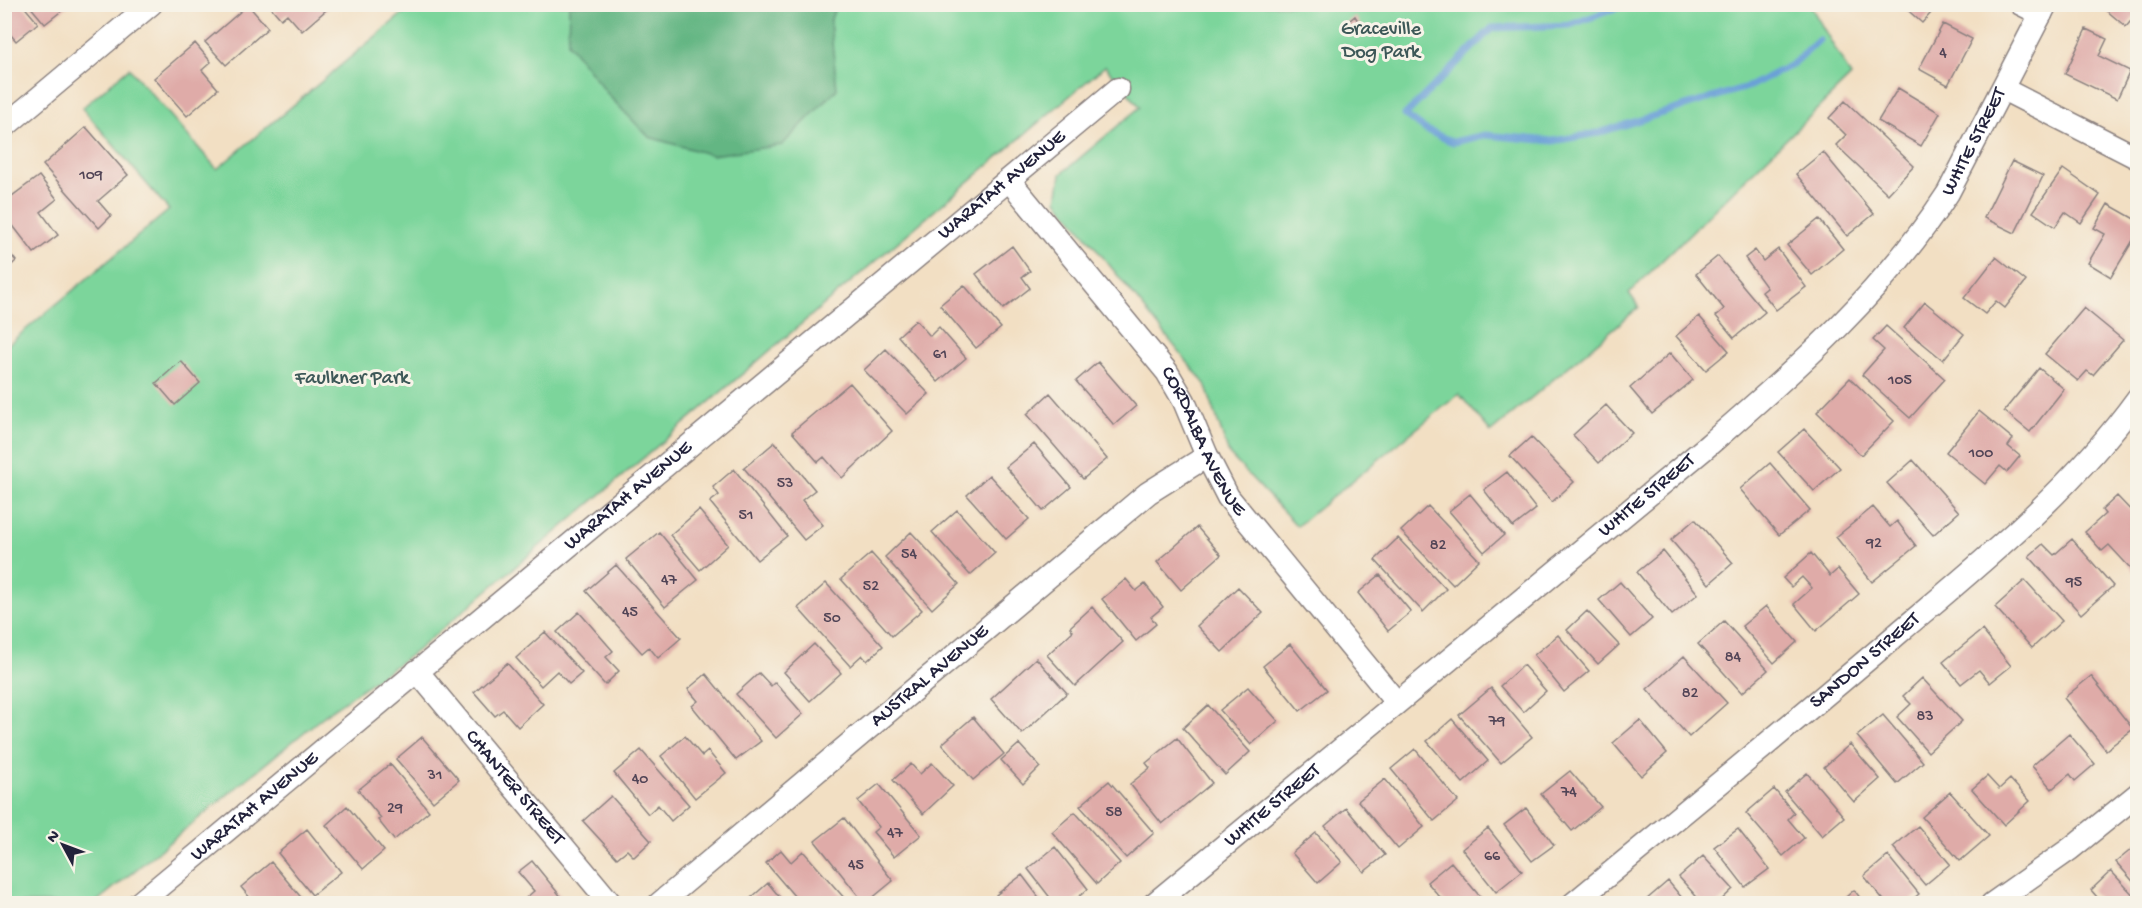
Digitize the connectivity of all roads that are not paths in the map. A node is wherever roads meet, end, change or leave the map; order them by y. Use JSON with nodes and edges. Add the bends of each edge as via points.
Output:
{"nodes":[{"id":1,"x":150,"y":4,"type":"edge"},
{"id":2,"x":2021,"y":4,"type":"edge"},
{"id":3,"x":2044,"y":9,"type":"edge"},
{"id":4,"x":1118,"y":89,"type":"dead end"},
{"id":5,"x":2003,"y":89,"type":"junction"},
{"id":6,"x":4,"y":127,"type":"edge"},
{"id":7,"x":2138,"y":158,"type":"edge"},
{"id":8,"x":1009,"y":180,"type":"junction"},
{"id":9,"x":2138,"y":398,"type":"edge"},
{"id":10,"x":1207,"y":456,"type":"junction"},
{"id":11,"x":417,"y":671,"type":"junction"},
{"id":12,"x":1396,"y":702,"type":"junction"},
{"id":13,"x":2138,"y":794,"type":"edge"},
{"id":14,"x":138,"y":903,"type":"edge"},
{"id":15,"x":611,"y":903,"type":"edge"},
{"id":16,"x":659,"y":903,"type":"edge"},
{"id":17,"x":1154,"y":903,"type":"edge"},
{"id":18,"x":1573,"y":903,"type":"edge"},
{"id":19,"x":1992,"y":903,"type":"edge"}],
"edges":[{"from":1,"to":6,"type":"street"},
{"from":2,"to":3,"type":"street"},
{"from":3,"to":5,"type":"street","name":"WHITE STREET"},
{"from":4,"to":8,"type":"street","name":"WARATAH AVENUE"},
{"from":5,"to":7,"type":"street"},
{"from":5,"to":12,"type":"street","name":"WHITE STREET","via":[[1948,193],[1860,307],[1704,449]]},
{"from":8,"to":10,"type":"street","name":"CORDALBA AVENUE","via":[[1167,372]]},
{"from":8,"to":11,"type":"street","name":"WARATAH AVENUE"},
{"from":9,"to":18,"type":"street","name":"SANDON STREET","via":[[2057,490],[1982,562]]},
{"from":10,"to":12,"type":"street","name":"CORDALBA AVENUE","via":[[1228,497]]},
{"from":10,"to":16,"type":"street","name":"AUSTRAL AVENUE","via":[[1148,493]]},
{"from":11,"to":14,"type":"street","name":"WARATAH AVENUE"},
{"from":11,"to":15,"type":"street","name":"CHANTER STREET"},
{"from":12,"to":17,"type":"street","name":"WHITE STREET"},
{"from":13,"to":19,"type":"street","via":[[2070,849]]}]}
